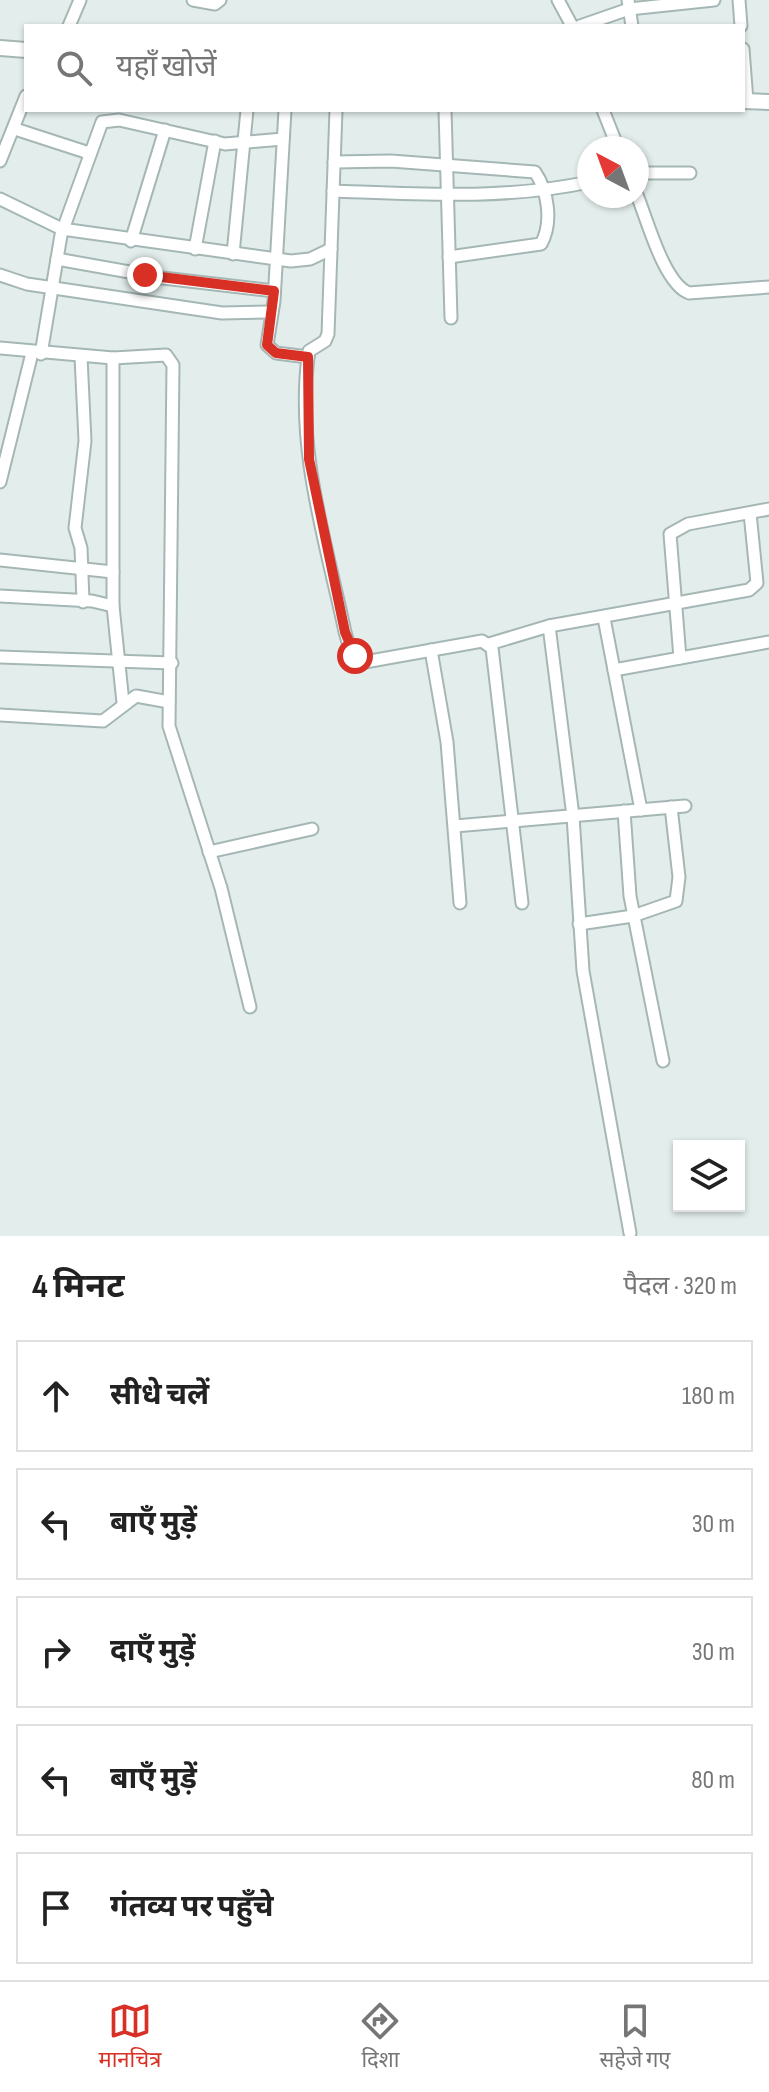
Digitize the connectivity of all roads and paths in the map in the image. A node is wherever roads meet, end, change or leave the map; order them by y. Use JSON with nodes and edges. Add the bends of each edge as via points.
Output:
{"nodes":[{"id":1,"x":80,"y":0,"type":"edge"},
{"id":2,"x":193,"y":0,"type":"edge"},
{"id":3,"x":220,"y":0,"type":"edge"},
{"id":4,"x":558,"y":0,"type":"edge"},
{"id":5,"x":714,"y":0,"type":"edge"},
{"id":6,"x":739,"y":0,"type":"edge"},
{"id":7,"x":629,"y":5,"type":"edge"},
{"id":8,"x":70,"y":24,"type":"edge"},
{"id":9,"x":571,"y":24,"type":"edge"},
{"id":10,"x":585,"y":24,"type":"edge"},
{"id":11,"x":741,"y":24,"type":"edge"},
{"id":12,"x":0,"y":48,"type":"edge"},
{"id":13,"x":24,"y":50,"type":"edge"},
{"id":14,"x":745,"y":101,"type":"edge"},
{"id":15,"x":24,"y":102,"type":"edge"},
{"id":16,"x":769,"y":102,"type":"edge"},
{"id":17,"x":247,"y":112,"type":"edge"},
{"id":18,"x":285,"y":112,"type":"edge"},
{"id":19,"x":336,"y":112,"type":"edge"},
{"id":20,"x":445,"y":112,"type":"edge"},
{"id":21,"x":604,"y":112,"type":"edge"},
{"id":22,"x":15,"y":129,"type":"junction"},
{"id":23,"x":165,"y":130,"type":"junction"},
{"id":24,"x":613,"y":136,"type":"edge"},
{"id":25,"x":283,"y":139,"type":"junction"},
{"id":26,"x":215,"y":141,"type":"junction"},
{"id":27,"x":244,"y":144,"type":"junction"},
{"id":28,"x":89,"y":153,"type":"junction"},
{"id":29,"x":0,"y":161,"type":"edge"},
{"id":30,"x":334,"y":162,"type":"junction"},
{"id":31,"x":446,"y":165,"type":"junction"},
{"id":32,"x":649,"y":173,"type":"edge"},
{"id":33,"x":690,"y":173,"type":"dead end"},
{"id":34,"x":577,"y":184,"type":"edge"},
{"id":35,"x":544,"y":190,"type":"junction"},
{"id":36,"x":333,"y":191,"type":"junction"},
{"id":37,"x":448,"y":195,"type":"junction"},
{"id":38,"x":0,"y":199,"type":"edge"},
{"id":39,"x":642,"y":208,"type":"edge"},
{"id":40,"x":62,"y":229,"type":"junction"},
{"id":41,"x":131,"y":241,"type":"junction"},
{"id":42,"x":195,"y":249,"type":"junction"},
{"id":43,"x":331,"y":249,"type":"junction"},
{"id":44,"x":233,"y":254,"type":"junction"},
{"id":45,"x":449,"y":257,"type":"junction"},
{"id":46,"x":57,"y":259,"type":"junction"},
{"id":47,"x":275,"y":259,"type":"junction"},
{"id":48,"x":0,"y":275,"type":"edge"},
{"id":49,"x":769,"y":287,"type":"edge"},
{"id":50,"x":52,"y":288,"type":"junction"},
{"id":51,"x":274,"y":291,"type":"junction"},
{"id":52,"x":272,"y":312,"type":"junction"},
{"id":53,"x":451,"y":318,"type":"dead end"},
{"id":54,"x":0,"y":348,"type":"edge"},
{"id":55,"x":37,"y":354,"type":"junction"},
{"id":56,"x":81,"y":357,"type":"junction"},
{"id":57,"x":308,"y":357,"type":"junction"},
{"id":58,"x":113,"y":358,"type":"junction"},
{"id":59,"x":0,"y":482,"type":"edge"},
{"id":60,"x":769,"y":509,"type":"edge"},
{"id":61,"x":750,"y":513,"type":"junction"},
{"id":62,"x":0,"y":560,"type":"edge"},
{"id":63,"x":83,"y":570,"type":"junction"},
{"id":64,"x":113,"y":572,"type":"junction"},
{"id":65,"x":0,"y":596,"type":"edge"},
{"id":66,"x":83,"y":602,"type":"junction"},
{"id":67,"x":675,"y":605,"type":"junction"},
{"id":68,"x":113,"y":606,"type":"junction"},
{"id":69,"x":604,"y":618,"type":"junction"},
{"id":70,"x":549,"y":626,"type":"junction"},
{"id":71,"x":769,"y":642,"type":"edge"},
{"id":72,"x":489,"y":644,"type":"junction"},
{"id":73,"x":431,"y":650,"type":"junction"},
{"id":74,"x":0,"y":657,"type":"edge"},
{"id":75,"x":680,"y":658,"type":"junction"},
{"id":76,"x":120,"y":661,"type":"junction"},
{"id":77,"x":172,"y":663,"type":"junction"},
{"id":78,"x":614,"y":670,"type":"junction"},
{"id":79,"x":169,"y":702,"type":"junction"},
{"id":80,"x":123,"y":703,"type":"junction"},
{"id":81,"x":0,"y":715,"type":"edge"},
{"id":82,"x":685,"y":806,"type":"dead end"},
{"id":83,"x":671,"y":807,"type":"junction"},
{"id":84,"x":641,"y":810,"type":"junction"},
{"id":85,"x":624,"y":811,"type":"junction"},
{"id":86,"x":573,"y":816,"type":"junction"},
{"id":87,"x":514,"y":821,"type":"junction"},
{"id":88,"x":455,"y":826,"type":"junction"},
{"id":89,"x":312,"y":829,"type":"dead end"},
{"id":90,"x":209,"y":852,"type":"junction"},
{"id":91,"x":460,"y":903,"type":"dead end"},
{"id":92,"x":522,"y":903,"type":"dead end"},
{"id":93,"x":633,"y":916,"type":"junction"},
{"id":94,"x":579,"y":924,"type":"junction"},
{"id":95,"x":250,"y":1007,"type":"dead end"},
{"id":96,"x":663,"y":1061,"type":"dead end"},
{"id":97,"x":630,"y":1233,"type":"dead end"}],
"edges":[{"from":1,"to":8,"type":"street"},
{"from":2,"to":3,"type":"street"},
{"from":4,"to":9,"type":"street"},
{"from":5,"to":7,"type":"street"},
{"from":6,"to":11,"type":"street"},
{"from":7,"to":10,"type":"street"},
{"from":12,"to":13,"type":"street"},
{"from":14,"to":16,"type":"street"},
{"from":15,"to":22,"type":"street"},
{"from":17,"to":27,"type":"street"},
{"from":18,"to":25,"type":"street"},
{"from":19,"to":30,"type":"street"},
{"from":20,"to":31,"type":"street"},
{"from":21,"to":24,"type":"street"},
{"from":22,"to":28,"type":"street"},
{"from":22,"to":29,"type":"street"},
{"from":23,"to":26,"type":"street"},
{"from":23,"to":28,"type":"street","via":[[105,119]]},
{"from":23,"to":41,"type":"street"},
{"from":25,"to":27,"type":"street"},
{"from":25,"to":47,"type":"street"},
{"from":26,"to":27,"type":"street"},
{"from":26,"to":42,"type":"street"},
{"from":27,"to":44,"type":"street"},
{"from":28,"to":40,"type":"street"},
{"from":30,"to":31,"type":"street"},
{"from":30,"to":36,"type":"street"},
{"from":31,"to":35,"type":"street","via":[[530,169]]},
{"from":31,"to":37,"type":"street"},
{"from":32,"to":33,"type":"street"},
{"from":34,"to":35,"type":"street"},
{"from":35,"to":37,"type":"street"},
{"from":35,"to":45,"type":"street","via":[[547,228],[541,244]]},
{"from":36,"to":37,"type":"street"},
{"from":36,"to":43,"type":"street"},
{"from":37,"to":45,"type":"street"},
{"from":38,"to":40,"type":"street"},
{"from":39,"to":49,"type":"street","via":[[681,290]]},
{"from":40,"to":41,"type":"street"},
{"from":40,"to":46,"type":"street"},
{"from":41,"to":42,"type":"street"},
{"from":42,"to":44,"type":"street"},
{"from":43,"to":47,"type":"street","via":[[301,261]]},
{"from":43,"to":57,"type":"street","via":[[328,334]]},
{"from":44,"to":47,"type":"street"},
{"from":45,"to":53,"type":"street"},
{"from":46,"to":50,"type":"street"},
{"from":46,"to":51,"type":"street"},
{"from":47,"to":51,"type":"street"},
{"from":48,"to":50,"type":"street"},
{"from":50,"to":52,"type":"street","via":[[222,313]]},
{"from":50,"to":55,"type":"street"},
{"from":51,"to":52,"type":"street"},
{"from":52,"to":57,"type":"street","via":[[268,348]]},
{"from":54,"to":55,"type":"street"},
{"from":55,"to":56,"type":"street"},
{"from":55,"to":59,"type":"street"},
{"from":56,"to":58,"type":"street"},
{"from":56,"to":63,"type":"street","via":[[85,441],[75,528]]},
{"from":57,"to":73,"type":"street","via":[[309,459],[350,649],[365,662]]},
{"from":58,"to":64,"type":"street"},
{"from":58,"to":77,"type":"street","via":[[158,354],[173,365]]},
{"from":60,"to":61,"type":"street"},
{"from":61,"to":67,"type":"street","via":[[688,524],[670,534]]},
{"from":61,"to":67,"type":"street","via":[[754,587]]},
{"from":62,"to":63,"type":"street"},
{"from":63,"to":64,"type":"street"},
{"from":63,"to":66,"type":"street"},
{"from":64,"to":68,"type":"street"},
{"from":65,"to":66,"type":"street"},
{"from":66,"to":68,"type":"street"},
{"from":67,"to":69,"type":"street"},
{"from":67,"to":75,"type":"street"},
{"from":68,"to":76,"type":"street"},
{"from":69,"to":70,"type":"street"},
{"from":69,"to":78,"type":"street"},
{"from":70,"to":72,"type":"street"},
{"from":70,"to":86,"type":"street"},
{"from":71,"to":75,"type":"street"},
{"from":72,"to":73,"type":"street"},
{"from":72,"to":87,"type":"street"},
{"from":73,"to":88,"type":"street"},
{"from":74,"to":76,"type":"street"},
{"from":75,"to":78,"type":"street"},
{"from":76,"to":77,"type":"street"},
{"from":76,"to":80,"type":"street"},
{"from":77,"to":79,"type":"street"},
{"from":78,"to":84,"type":"street"},
{"from":79,"to":80,"type":"street","via":[[146,695]]},
{"from":79,"to":90,"type":"street","via":[[172,736]]},
{"from":80,"to":81,"type":"street","via":[[103,721]]},
{"from":82,"to":83,"type":"street"},
{"from":83,"to":84,"type":"street"},
{"from":83,"to":93,"type":"street","via":[[679,897],[672,905]]},
{"from":84,"to":85,"type":"street"},
{"from":85,"to":86,"type":"street"},
{"from":85,"to":93,"type":"street"},
{"from":86,"to":87,"type":"street"},
{"from":86,"to":94,"type":"street"},
{"from":87,"to":88,"type":"street"},
{"from":87,"to":92,"type":"street"},
{"from":88,"to":91,"type":"street"},
{"from":89,"to":90,"type":"street"},
{"from":90,"to":95,"type":"street"},
{"from":93,"to":94,"type":"street"},
{"from":93,"to":96,"type":"street"},
{"from":94,"to":97,"type":"street"}]}
